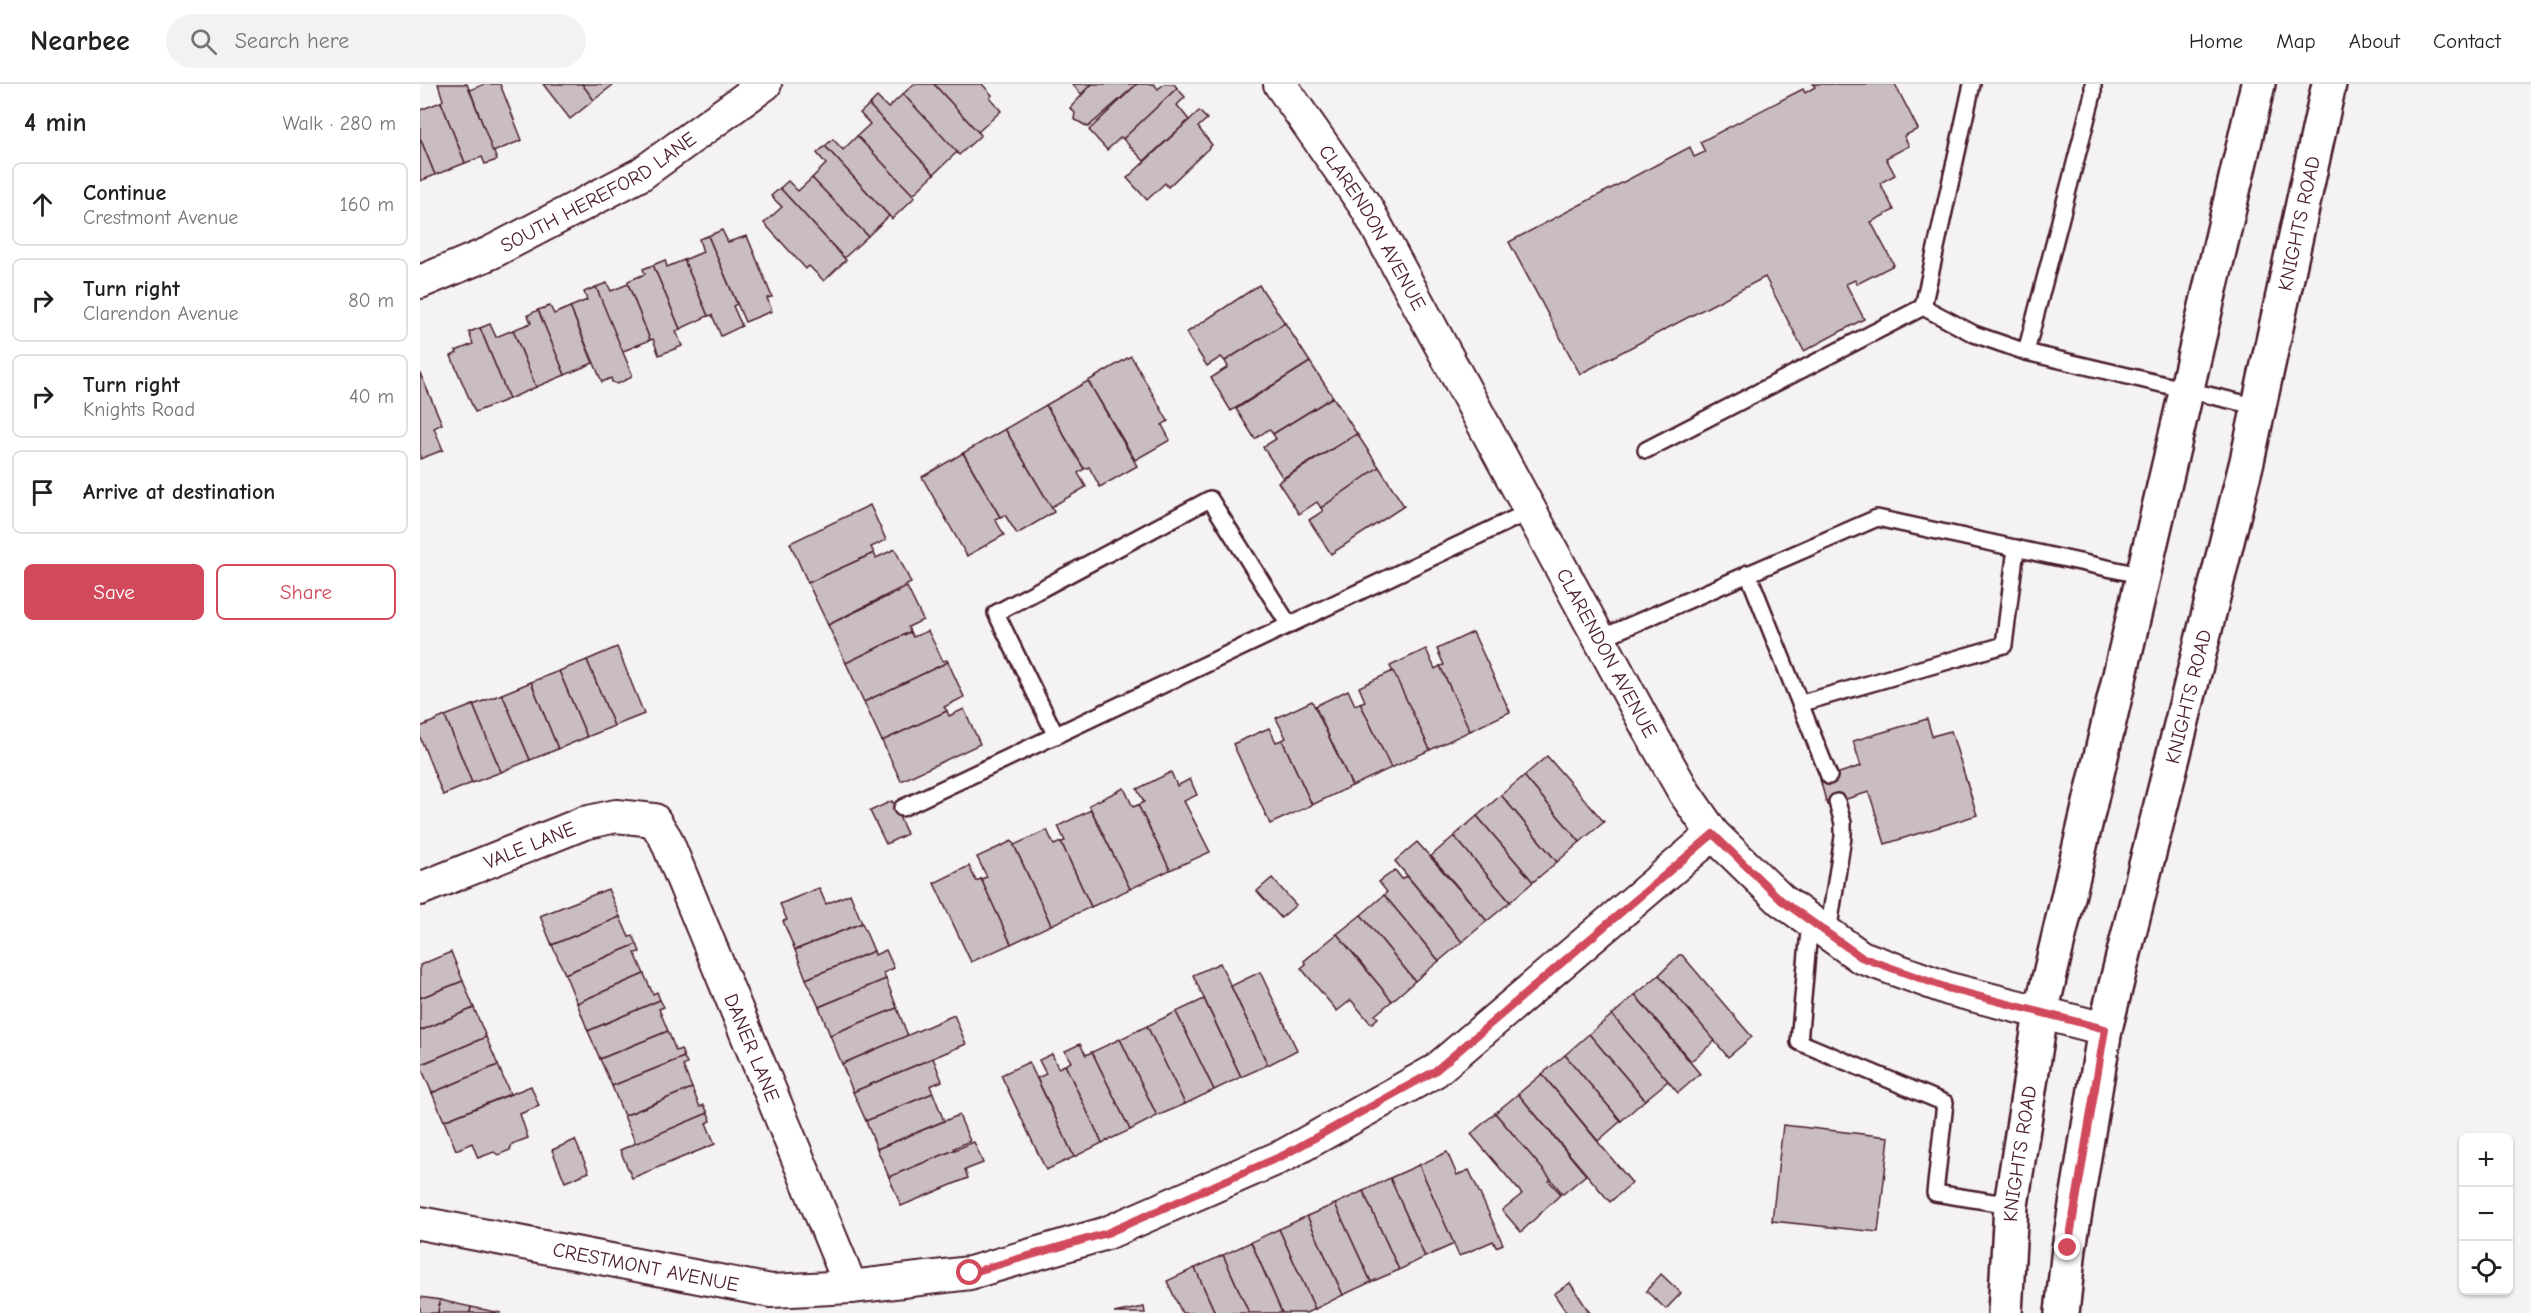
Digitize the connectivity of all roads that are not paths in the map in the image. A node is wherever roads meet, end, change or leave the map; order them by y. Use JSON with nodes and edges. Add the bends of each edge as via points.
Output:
{"nodes":[{"id":1,"x":765,"y":84,"type":"edge"},
{"id":2,"x":1280,"y":84,"type":"edge"},
{"id":3,"x":1972,"y":84,"type":"edge"},
{"id":4,"x":2093,"y":84,"type":"edge"},
{"id":5,"x":2258,"y":84,"type":"edge"},
{"id":6,"x":2329,"y":84,"type":"edge"},
{"id":7,"x":420,"y":282,"type":"edge"},
{"id":8,"x":1923,"y":306,"type":"junction"},
{"id":9,"x":2026,"y":352,"type":"junction"},
{"id":10,"x":2187,"y":392,"type":"junction"},
{"id":11,"x":2259,"y":407,"type":"junction"},
{"id":12,"x":1646,"y":450,"type":"dead end"},
{"id":13,"x":1530,"y":511,"type":"junction"},
{"id":14,"x":2016,"y":548,"type":"junction"},
{"id":15,"x":1748,"y":573,"type":"junction"},
{"id":16,"x":2144,"y":576,"type":"junction"},
{"id":17,"x":1289,"y":625,"type":"junction"},
{"id":18,"x":1599,"y":639,"type":"junction"},
{"id":19,"x":1802,"y":704,"type":"junction"},
{"id":20,"x":1056,"y":736,"type":"junction"},
{"id":21,"x":1830,"y":776,"type":"dead end"},
{"id":22,"x":1837,"y":802,"type":"dead end"},
{"id":23,"x":902,"y":808,"type":"dead end"},
{"id":24,"x":643,"y":819,"type":"joint"},
{"id":25,"x":1713,"y":834,"type":"junction"},
{"id":26,"x":420,"y":889,"type":"edge"},
{"id":27,"x":1819,"y":927,"type":"junction"},
{"id":28,"x":2041,"y":1013,"type":"junction"},
{"id":29,"x":2105,"y":1029,"type":"junction"},
{"id":30,"x":2011,"y":1205,"type":"junction"},
{"id":31,"x":420,"y":1223,"type":"edge"},
{"id":32,"x":852,"y":1287,"type":"junction"},
{"id":33,"x":2004,"y":1313,"type":"edge"},
{"id":34,"x":2062,"y":1313,"type":"edge"}],
"edges":[{"from":1,"to":7,"type":"street","name":"SOUTH HEREFORD LANE","via":[[641,174],[490,254]]},
{"from":2,"to":13,"type":"street","name":"CLARENDON AVENUE","via":[[1366,207]]},
{"from":3,"to":8,"type":"lane"},
{"from":4,"to":9,"type":"lane"},
{"from":5,"to":10,"type":"main road","name":"KNIGHTS ROAD"},
{"from":6,"to":11,"type":"main road","name":"KNIGHTS ROAD"},
{"from":8,"to":9,"type":"lane","via":[[1974,334]]},
{"from":8,"to":12,"type":"lane"},
{"from":9,"to":10,"type":"lane"},
{"from":10,"to":11,"type":"lane"},
{"from":10,"to":16,"type":"main road","name":"KNIGHTS ROAD"},
{"from":11,"to":29,"type":"main road","name":"KNIGHTS ROAD"},
{"from":13,"to":17,"type":"lane"},
{"from":13,"to":18,"type":"street","name":"CLARENDON AVENUE"},
{"from":14,"to":15,"type":"lane","via":[[1877,518]]},
{"from":14,"to":16,"type":"lane"},
{"from":14,"to":19,"type":"lane","via":[[2004,645]]},
{"from":15,"to":18,"type":"lane"},
{"from":15,"to":19,"type":"lane"},
{"from":16,"to":28,"type":"main road","name":"KNIGHTS ROAD"},
{"from":17,"to":20,"type":"lane"},
{"from":17,"to":20,"type":"lane","via":[[1210,499],[996,613]]},
{"from":18,"to":25,"type":"street","name":"CLARENDON AVENUE","via":[[1684,792]]},
{"from":19,"to":21,"type":"lane"},
{"from":20,"to":23,"type":"lane"},
{"from":22,"to":27,"type":"lane","via":[[1843,837]]},
{"from":24,"to":26,"type":"street","name":"VALE LANE","via":[[616,816],[584,823]]},
{"from":24,"to":32,"type":"street","name":"DANER LANE","via":[[654,820],[666,839]]},
{"from":25,"to":27,"type":"street","name":"CLARENDON AVENUE","via":[[1781,900]]},
{"from":25,"to":32,"type":"street","name":"CRESTMONT AVENUE","via":[[1435,1071],[1284,1155],[1107,1233],[970,1273]]},
{"from":27,"to":28,"type":"street","name":"CLARENDON AVENUE","via":[[1861,957],[1950,989]]},
{"from":27,"to":30,"type":"lane","via":[[1799,1042],[1945,1103],[1935,1193]]},
{"from":28,"to":29,"type":"street","name":"CLARENDON AVENUE"},
{"from":28,"to":30,"type":"main road","name":"KNIGHTS ROAD"},
{"from":29,"to":34,"type":"main road","name":"KNIGHTS ROAD","via":[[2068,1248]]},
{"from":30,"to":33,"type":"main road","name":"KNIGHTS ROAD"},
{"from":31,"to":32,"type":"street","name":"CRESTMONT AVENUE","via":[[771,1290]]}]}
